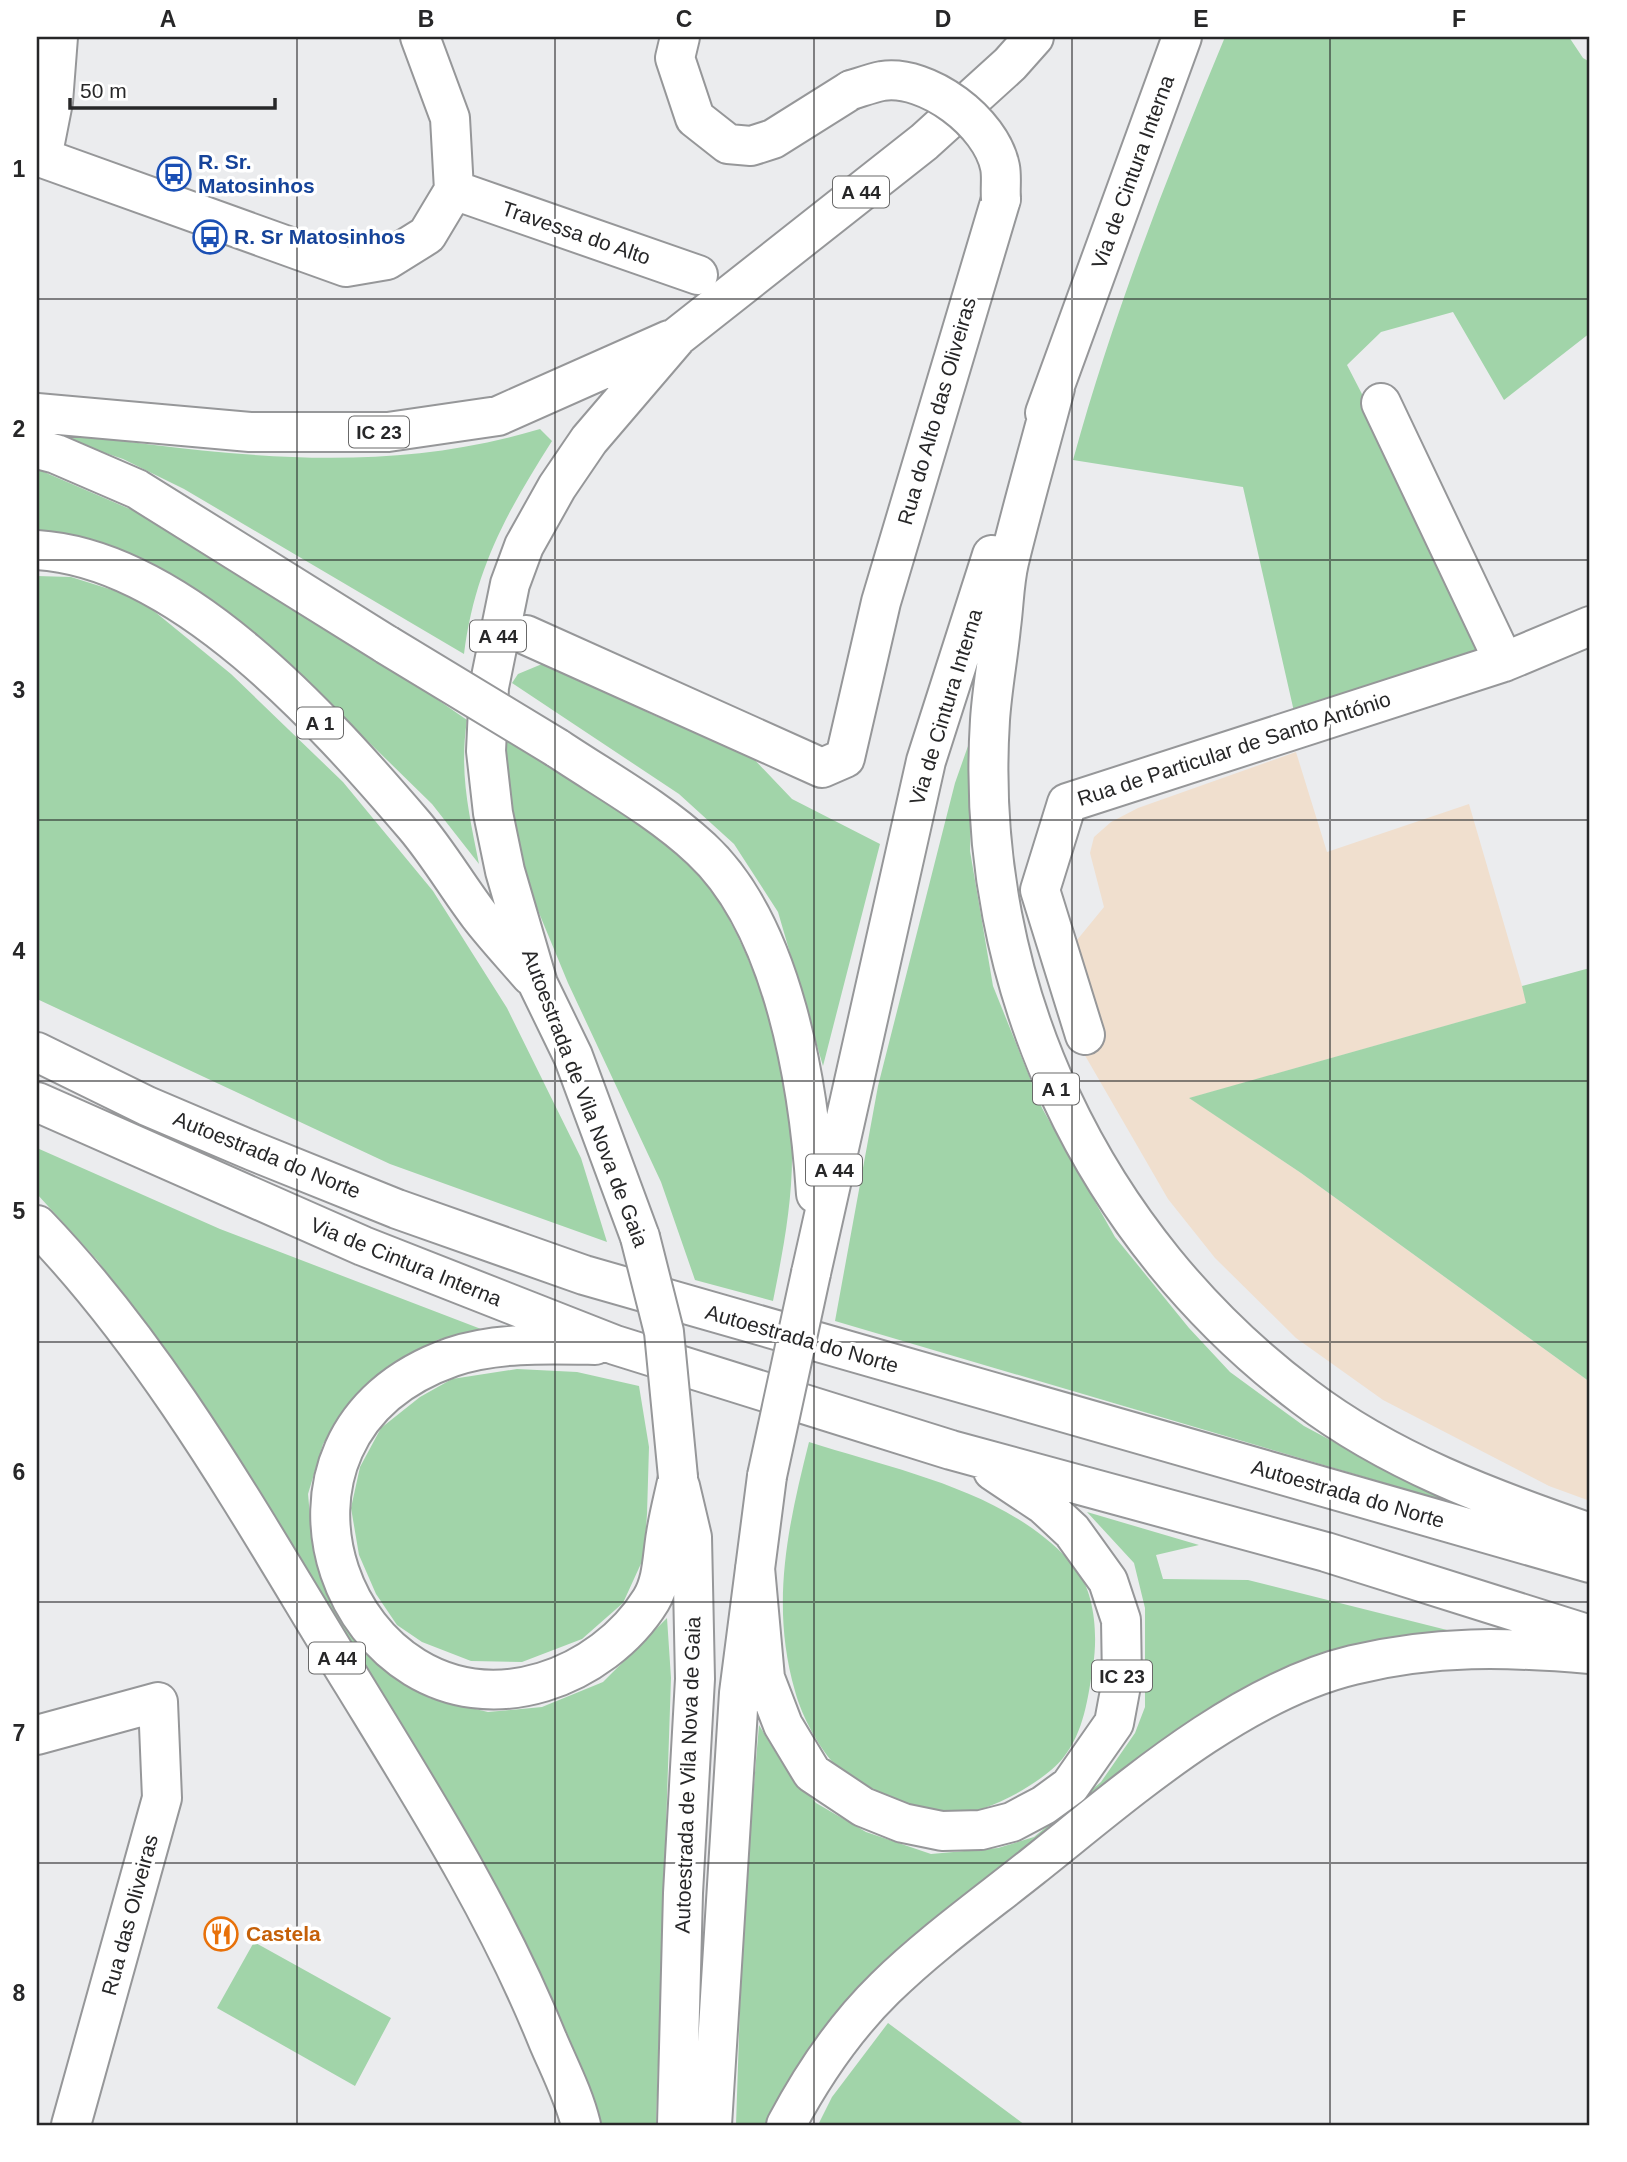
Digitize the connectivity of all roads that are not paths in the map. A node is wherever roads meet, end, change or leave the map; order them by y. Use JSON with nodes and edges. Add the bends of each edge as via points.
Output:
{"nodes":[{"id":1,"x":58,"y":37,"type":"edge"},
{"id":2,"x":420,"y":37,"type":"edge"},
{"id":3,"x":680,"y":37,"type":"edge"},
{"id":4,"x":1034,"y":37,"type":"edge"},
{"id":5,"x":1182,"y":37,"type":"edge"},
{"id":6,"x":39,"y":157,"type":"edge"},
{"id":7,"x":454,"y":190,"type":"junction"},
{"id":8,"x":698,"y":275,"type":"dead end"},
{"id":9,"x":678,"y":336,"type":"junction"},
{"id":10,"x":1055,"y":388,"type":"junction"},
{"id":11,"x":1381,"y":404,"type":"dead end"},
{"id":12,"x":37,"y":413,"type":"edge"},
{"id":13,"x":37,"y":449,"type":"edge"},
{"id":14,"x":37,"y":550,"type":"edge"},
{"id":15,"x":1590,"y":626,"type":"edge"},
{"id":16,"x":526,"y":635,"type":"dead end"},
{"id":17,"x":1504,"y":662,"type":"junction"},
{"id":18,"x":538,"y":984,"type":"junction"},
{"id":19,"x":1085,"y":1035,"type":"dead end"},
{"id":20,"x":37,"y":1041,"type":"edge"},
{"id":21,"x":37,"y":1052,"type":"edge"},
{"id":22,"x":37,"y":1102,"type":"edge"},
{"id":23,"x":147,"y":1106,"type":"junction"},
{"id":24,"x":37,"y":1224,"type":"edge"},
{"id":25,"x":815,"y":1257,"type":"junction"},
{"id":26,"x":615,"y":1345,"type":"junction"},
{"id":27,"x":951,"y":1450,"type":"junction"},
{"id":28,"x":678,"y":1477,"type":"junction"},
{"id":29,"x":1590,"y":1533,"type":"edge"},
{"id":30,"x":1590,"y":1563,"type":"edge"},
{"id":31,"x":755,"y":1568,"type":"junction"},
{"id":32,"x":1590,"y":1635,"type":"edge"},
{"id":33,"x":1590,"y":1654,"type":"edge"},
{"id":34,"x":37,"y":1735,"type":"edge"},
{"id":35,"x":71,"y":2125,"type":"edge"},
{"id":36,"x":581,"y":2125,"type":"edge"},
{"id":37,"x":677,"y":2125,"type":"edge"},
{"id":38,"x":712,"y":2125,"type":"edge"},
{"id":39,"x":786,"y":2125,"type":"edge"}],
"edges":[{"from":1,"to":6,"type":"main road","via":[[53,102]]},
{"from":2,"to":7,"type":"main road","via":[[450,118]]},
{"from":3,"to":16,"type":"main road","name":"Rua do Alto das Oliveiras","bridge":true,"via":[[675,58],[695,118],[729,144],[751,146],[773,139],[851,90],[884,80],[915,86],[950,98],[984,132],[1000,166],[1000,199],[881,602],[845,758],[822,768]]},
{"from":4,"to":9,"type":"main road","number":"A 44","via":[[924,142]]},
{"from":5,"to":10,"type":"main road","name":"Via de Cintura Interna","number":"A 44"},
{"from":6,"to":7,"type":"main road","via":[[346,267],[387,260],[427,235]]},
{"from":7,"to":8,"type":"main road","name":"Travessa do Alto"},
{"from":9,"to":12,"type":"main road","number":"IC 23","via":[[498,416],[388,432],[250,432]]},
{"from":9,"to":18,"type":"main road","name":"Autoestrada de Vila Nova de Gaia","number":"A 44","via":[[589,440],[557,487],[524,546],[499,634],[489,687],[486,751],[505,871]]},
{"from":10,"to":25,"type":"main road","name":"Via de Cintura Interna","number":"A 44","via":[[1014,488],[926,761]]},
{"from":10,"to":29,"type":"main road","number":"A 1","via":[[1008,566],[990,747],[994,870],[1004,927],[1035,1037],[1057,1090],[1111,1192],[1145,1240],[1219,1321],[1306,1398],[1363,1436],[1432,1471]]},
{"from":11,"to":17,"type":"main road"},
{"from":13,"to":25,"type":"main road","bridge":true,"via":[[137,489],[557,748],[702,850],[742,901],[774,971],[799,1048],[812,1141]]},
{"from":14,"to":18,"type":"main road","number":"A 1","via":[[67,552],[128,572],[192,611],[274,674],[415,826],[481,918]]},
{"from":15,"to":17,"type":"main road","name":"Rua de Particular de Santo António"},
{"from":17,"to":19,"type":"main road","name":"Rua de Particular de Santo António","via":[[1067,803],[1040,890]]},
{"from":18,"to":28,"type":"main road","name":"Autoestrada de Vila Nova de Gaia","number":"A 44","bridge":true,"via":[[573,1056],[640,1237],[664,1332]]},
{"from":20,"to":23,"type":"main road"},
{"from":21,"to":23,"type":"main road","name":"Autoestrada do Norte"},
{"from":22,"to":26,"type":"main road","name":"Via de Cintura Interna","via":[[363,1246]]},
{"from":23,"to":30,"type":"main road","name":"Autoestrada do Norte","via":[[397,1209],[584,1275]]},
{"from":24,"to":36,"type":"main road","number":"A 44","via":[[130,1335],[185,1414],[429,1807],[484,1902],[530,1997]]},
{"from":25,"to":31,"type":"main road","name":"Via de Cintura Interna","number":"A 44","bridge":true,"via":[[766,1476]]},
{"from":26,"to":27,"type":"main road","name":"Via de Cintura Interna"},
{"from":26,"to":28,"type":"main road","via":[[492,1349],[454,1356],[396,1384],[352,1432],[331,1485],[333,1554],[347,1590],[391,1652],[426,1674],[465,1686],[520,1689],[566,1675],[618,1639],[652,1599],[663,1566]]},
{"from":27,"to":31,"type":"main road","number":"IC 23","via":[[986,1466],[1044,1505],[1072,1531],[1108,1581],[1121,1620],[1122,1680],[1114,1723],[1070,1786],[1044,1805],[1012,1822],[981,1830],[942,1831],[902,1823],[863,1807],[812,1773],[783,1725],[765,1678]]},
{"from":27,"to":32,"type":"main road","via":[[1326,1552]]},
{"from":28,"to":37,"type":"main road","name":"Autoestrada de Vila Nova de Gaia","number":"A 44","via":[[692,1537],[695,1679]]},
{"from":31,"to":38,"type":"main road","name":"Autoestrada de Vila Nova de Gaia","number":"A 44","via":[[739,1693]]},
{"from":33,"to":39,"type":"main road","via":[[1506,1647],[1438,1650],[1351,1665],[1275,1695],[1214,1728],[1137,1783],[884,1989],[809,2081]]},
{"from":34,"to":35,"type":"main road","name":"Rua das Oliveiras","via":[[158,1702],[162,1798]]}]}
